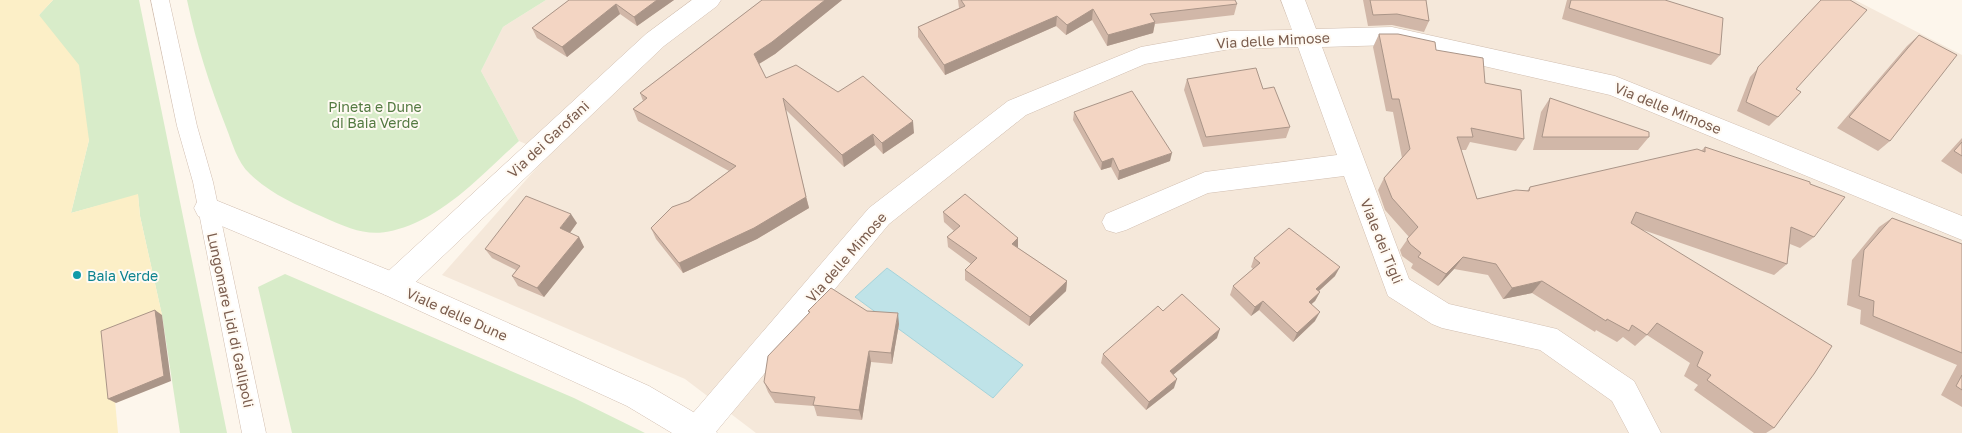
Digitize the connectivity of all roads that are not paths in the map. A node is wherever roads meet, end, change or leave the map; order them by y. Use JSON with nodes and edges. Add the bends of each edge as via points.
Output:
{"nodes":[{"id":1,"x":160,"y":0,"type":"edge"},
{"id":2,"x":709,"y":0,"type":"edge"},
{"id":3,"x":1293,"y":0,"type":"edge"},
{"id":4,"x":1306,"y":38,"type":"junction"},
{"id":5,"x":1352,"y":164,"type":"junction"},
{"id":6,"x":208,"y":208,"type":"junction"},
{"id":7,"x":1116,"y":222,"type":"dead end"},
{"id":8,"x":1962,"y":228,"type":"edge"},
{"id":9,"x":393,"y":285,"type":"junction"},
{"id":10,"x":700,"y":432,"type":"edge"},
{"id":11,"x":254,"y":433,"type":"edge"},
{"id":12,"x":1644,"y":433,"type":"edge"}],
"edges":[{"from":1,"to":6,"type":"street","name":"Lungomare Lidi di Gallipoli"},
{"from":2,"to":9,"type":"street","name":"Via dei Garofani","via":[[655,40]]},
{"from":3,"to":4,"type":"street","name":"Viale dei Tigli"},
{"from":4,"to":5,"type":"street","name":"Viale dei Tigli"},
{"from":4,"to":8,"type":"street","name":"Via delle Mimose","via":[[1392,36],[1615,86]]},
{"from":4,"to":10,"type":"street","name":"Via delle Mimose","via":[[1230,40],[1141,56],[1017,108],[879,216]]},
{"from":5,"to":7,"type":"street","via":[[1205,183]]},
{"from":5,"to":12,"type":"street","name":"Viale dei Tigli","via":[[1398,287],[1442,315],[1547,338],[1623,391]]},
{"from":6,"to":9,"type":"street","name":"Viale delle Dune"},
{"from":6,"to":11,"type":"street","name":"Lungomare Lidi di Gallipoli"},
{"from":9,"to":10,"type":"street","name":"Viale delle Dune","via":[[638,396]]}]}
